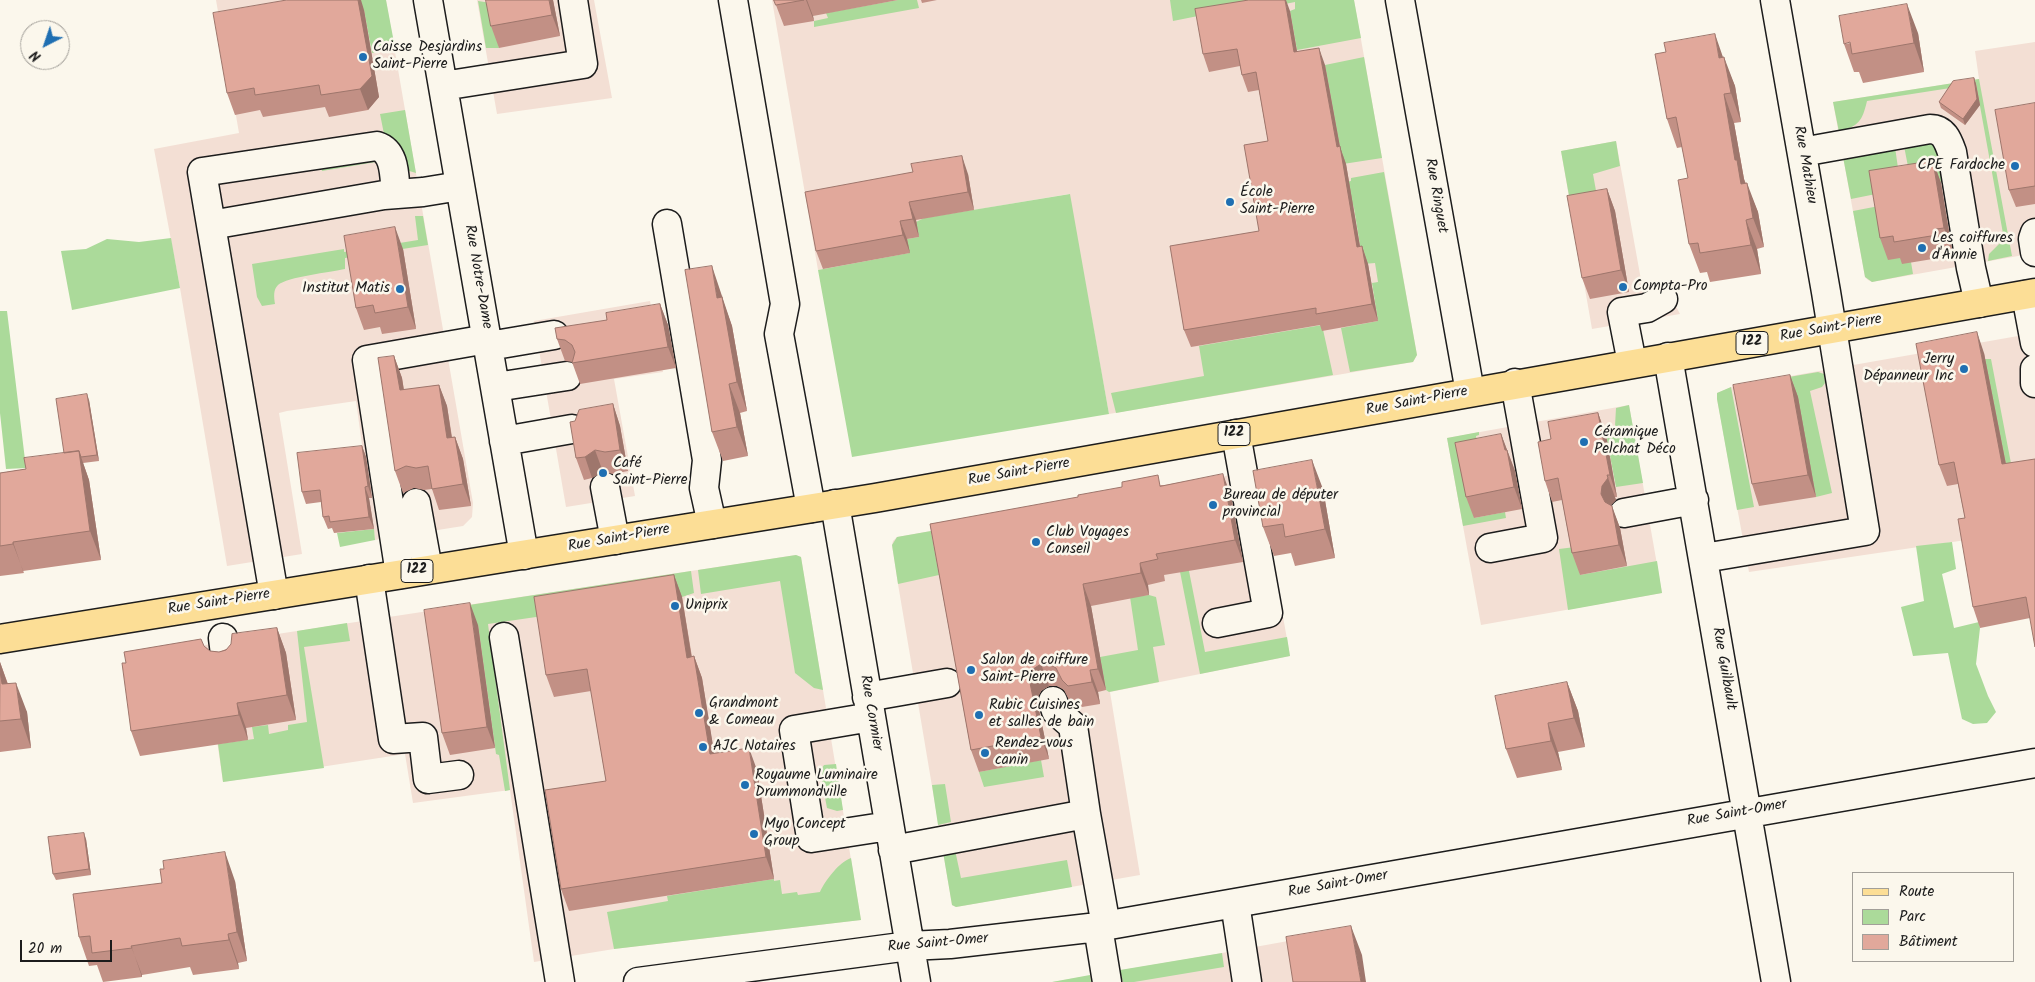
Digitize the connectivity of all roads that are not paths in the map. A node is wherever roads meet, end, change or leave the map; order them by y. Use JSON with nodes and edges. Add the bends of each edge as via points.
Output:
{"nodes":[{"id":1,"x":428,"y":0,"type":"edge"},
{"id":2,"x":573,"y":0,"type":"edge"},
{"id":3,"x":733,"y":0,"type":"edge"},
{"id":4,"x":1400,"y":0,"type":"edge"},
{"id":5,"x":1775,"y":0,"type":"edge"},
{"id":6,"x":443,"y":86,"type":"junction"},
{"id":7,"x":1802,"y":152,"type":"junction"},
{"id":8,"x":460,"y":186,"type":"junction"},
{"id":9,"x":396,"y":194,"type":"junction"},
{"id":10,"x":667,"y":224,"type":"dead end"},
{"id":11,"x":210,"y":225,"type":"junction"},
{"id":12,"x":2035,"y":233,"type":"edge"},
{"id":13,"x":2035,"y":252,"type":"edge"},
{"id":14,"x":2031,"y":294,"type":"edge"},
{"id":15,"x":1663,"y":300,"type":"dead end"},
{"id":16,"x":1979,"y":303,"type":"junction"},
{"id":17,"x":1832,"y":330,"type":"junction"},
{"id":18,"x":554,"y":335,"type":"edge"},
{"id":19,"x":488,"y":342,"type":"junction"},
{"id":20,"x":2035,"y":343,"type":"edge"},
{"id":21,"x":1668,"y":357,"type":"junction"},
{"id":22,"x":1632,"y":363,"type":"junction"},
{"id":23,"x":2035,"y":371,"type":"edge"},
{"id":24,"x":567,"y":376,"type":"dead end"},
{"id":25,"x":1515,"y":383,"type":"junction"},
{"id":26,"x":2035,"y":383,"type":"edge"},
{"id":27,"x":496,"y":387,"type":"junction"},
{"id":28,"x":1470,"y":392,"type":"junction"},
{"id":29,"x":572,"y":430,"type":"edge"},
{"id":30,"x":1236,"y":434,"type":"junction"},
{"id":31,"x":504,"y":441,"type":"junction"},
{"id":32,"x":605,"y":487,"type":"dead end"},
{"id":33,"x":1694,"y":500,"type":"junction"},
{"id":34,"x":416,"y":503,"type":"dead end"},
{"id":35,"x":823,"y":506,"type":"junction"},
{"id":36,"x":1624,"y":513,"type":"dead end"},
{"id":37,"x":712,"y":524,"type":"junction"},
{"id":38,"x":615,"y":540,"type":"junction"},
{"id":39,"x":1490,"y":548,"type":"dead end"},
{"id":40,"x":524,"y":555,"type":"junction"},
{"id":41,"x":1704,"y":558,"type":"junction"},
{"id":42,"x":428,"y":570,"type":"junction"},
{"id":43,"x":400,"y":574,"type":"junction"},
{"id":44,"x":369,"y":579,"type":"junction"},
{"id":45,"x":274,"y":595,"type":"junction"},
{"id":46,"x":1217,"y":623,"type":"dead end"},
{"id":47,"x":504,"y":637,"type":"dead end"},
{"id":48,"x":0,"y":639,"type":"edge"},
{"id":49,"x":947,"y":683,"type":"dead end"},
{"id":50,"x":1053,"y":701,"type":"dead end"},
{"id":51,"x":869,"y":707,"type":"junction"},
{"id":52,"x":2035,"y":763,"type":"edge"},
{"id":53,"x":459,"y":775,"type":"dead end"},
{"id":54,"x":1748,"y":812,"type":"junction"},
{"id":55,"x":1086,"y":814,"type":"junction"},
{"id":56,"x":891,"y":838,"type":"junction"},
{"id":57,"x":1235,"y":903,"type":"junction"},
{"id":58,"x":1102,"y":926,"type":"junction"},
{"id":59,"x":910,"y":946,"type":"junction"},
{"id":60,"x":560,"y":982,"type":"edge"},
{"id":61,"x":638,"y":982,"type":"edge"},
{"id":62,"x":916,"y":982,"type":"edge"},
{"id":63,"x":1107,"y":982,"type":"edge"},
{"id":64,"x":1247,"y":982,"type":"edge"},
{"id":65,"x":1776,"y":982,"type":"edge"}],
"edges":[{"from":1,"to":6,"type":"street","name":"Rue Notre-Dame"},
{"from":2,"to":6,"type":"street","via":[[584,64]]},
{"from":3,"to":35,"type":"street","name":"Rue Cormier","via":[[785,304],[779,334]]},
{"from":4,"to":28,"type":"street","name":"Rue Ringuet"},
{"from":5,"to":7,"type":"street","name":"Rue Mathieu"},
{"from":6,"to":8,"type":"street","name":"Rue Notre-Dame"},
{"from":7,"to":16,"type":"street","via":[[1936,129],[1947,124]]},
{"from":7,"to":17,"type":"street","name":"Rue Mathieu"},
{"from":8,"to":9,"type":"street"},
{"from":8,"to":19,"type":"street","name":"Rue Notre-Dame"},
{"from":9,"to":11,"type":"street"},
{"from":9,"to":11,"type":"street","via":[[391,157],[377,146],[202,172]]},
{"from":10,"to":37,"type":"street","via":[[707,460],[704,488]]},
{"from":11,"to":45,"type":"street"},
{"from":12,"to":13,"type":"street"},
{"from":14,"to":16,"type":"main road","name":"Rue Saint-Pierre","number":"122"},
{"from":14,"to":20,"type":"street"},
{"from":15,"to":22,"type":"street","via":[[1647,308],[1622,312]]},
{"from":16,"to":17,"type":"main road","name":"Rue Saint-Pierre","number":"122"},
{"from":17,"to":21,"type":"main road","name":"Rue Saint-Pierre","number":"122"},
{"from":17,"to":41,"type":"street","name":"Rue Mathieu","via":[[1865,531]]},
{"from":18,"to":19,"type":"street"},
{"from":19,"to":27,"type":"street","name":"Rue Notre-Dame"},
{"from":19,"to":43,"type":"street","via":[[367,360]]},
{"from":21,"to":22,"type":"main road","name":"Rue Saint-Pierre","number":"122"},
{"from":21,"to":33,"type":"street","name":"Rue Guilbault"},
{"from":22,"to":25,"type":"main road","name":"Rue Saint-Pierre","number":"122"},
{"from":23,"to":26,"type":"street"},
{"from":24,"to":27,"type":"street"},
{"from":25,"to":28,"type":"main road","name":"Rue Saint-Pierre","number":"122"},
{"from":25,"to":39,"type":"street","via":[[1543,538]]},
{"from":27,"to":31,"type":"street","name":"Rue Notre-Dame"},
{"from":28,"to":30,"type":"main road","name":"Rue Saint-Pierre","number":"122"},
{"from":29,"to":31,"type":"street"},
{"from":30,"to":35,"type":"main road","name":"Rue Saint-Pierre","number":"122"},
{"from":30,"to":46,"type":"street","via":[[1268,613]]},
{"from":31,"to":40,"type":"street","name":"Rue Notre-Dame"},
{"from":32,"to":38,"type":"street"},
{"from":33,"to":36,"type":"street"},
{"from":33,"to":41,"type":"street","name":"Rue Guilbault"},
{"from":34,"to":42,"type":"street"},
{"from":35,"to":37,"type":"main road","name":"Rue Saint-Pierre","number":"122"},
{"from":35,"to":51,"type":"street","name":"Rue Cormier"},
{"from":37,"to":38,"type":"main road","name":"Rue Saint-Pierre","number":"122"},
{"from":38,"to":40,"type":"main road","name":"Rue Saint-Pierre","number":"122"},
{"from":40,"to":42,"type":"main road","name":"Rue Saint-Pierre","number":"122"},
{"from":41,"to":54,"type":"street","name":"Rue Guilbault"},
{"from":42,"to":43,"type":"main road","name":"Rue Saint-Pierre","number":"122"},
{"from":43,"to":44,"type":"main road","name":"Rue Saint-Pierre","number":"122"},
{"from":44,"to":45,"type":"main road","name":"Rue Saint-Pierre","number":"122"},
{"from":44,"to":53,"type":"street","via":[[393,739],[422,737],[428,779]]},
{"from":45,"to":48,"type":"main road","name":"Rue Saint-Pierre","number":"122"},
{"from":47,"to":60,"type":"street"},
{"from":49,"to":51,"type":"street"},
{"from":50,"to":55,"type":"street","via":[[1056,711],[1073,726]]},
{"from":51,"to":56,"type":"street","name":"Rue Cormier"},
{"from":51,"to":56,"type":"street","via":[[794,730],[811,838]]},
{"from":52,"to":54,"type":"street","name":"Rue Saint-Omer"},
{"from":54,"to":57,"type":"street","name":"Rue Saint-Omer"},
{"from":54,"to":65,"type":"street","name":"Rue Guilbault"},
{"from":55,"to":56,"type":"street"},
{"from":55,"to":58,"type":"street"},
{"from":56,"to":59,"type":"street","name":"Rue Cormier"},
{"from":57,"to":58,"type":"street","name":"Rue Saint-Omer"},
{"from":57,"to":64,"type":"street"},
{"from":58,"to":59,"type":"street","name":"Rue Saint-Omer"},
{"from":58,"to":63,"type":"street"},
{"from":59,"to":61,"type":"street","name":"Rue Saint-Omer"},
{"from":59,"to":62,"type":"street","name":"Rue Cormier"}]}
